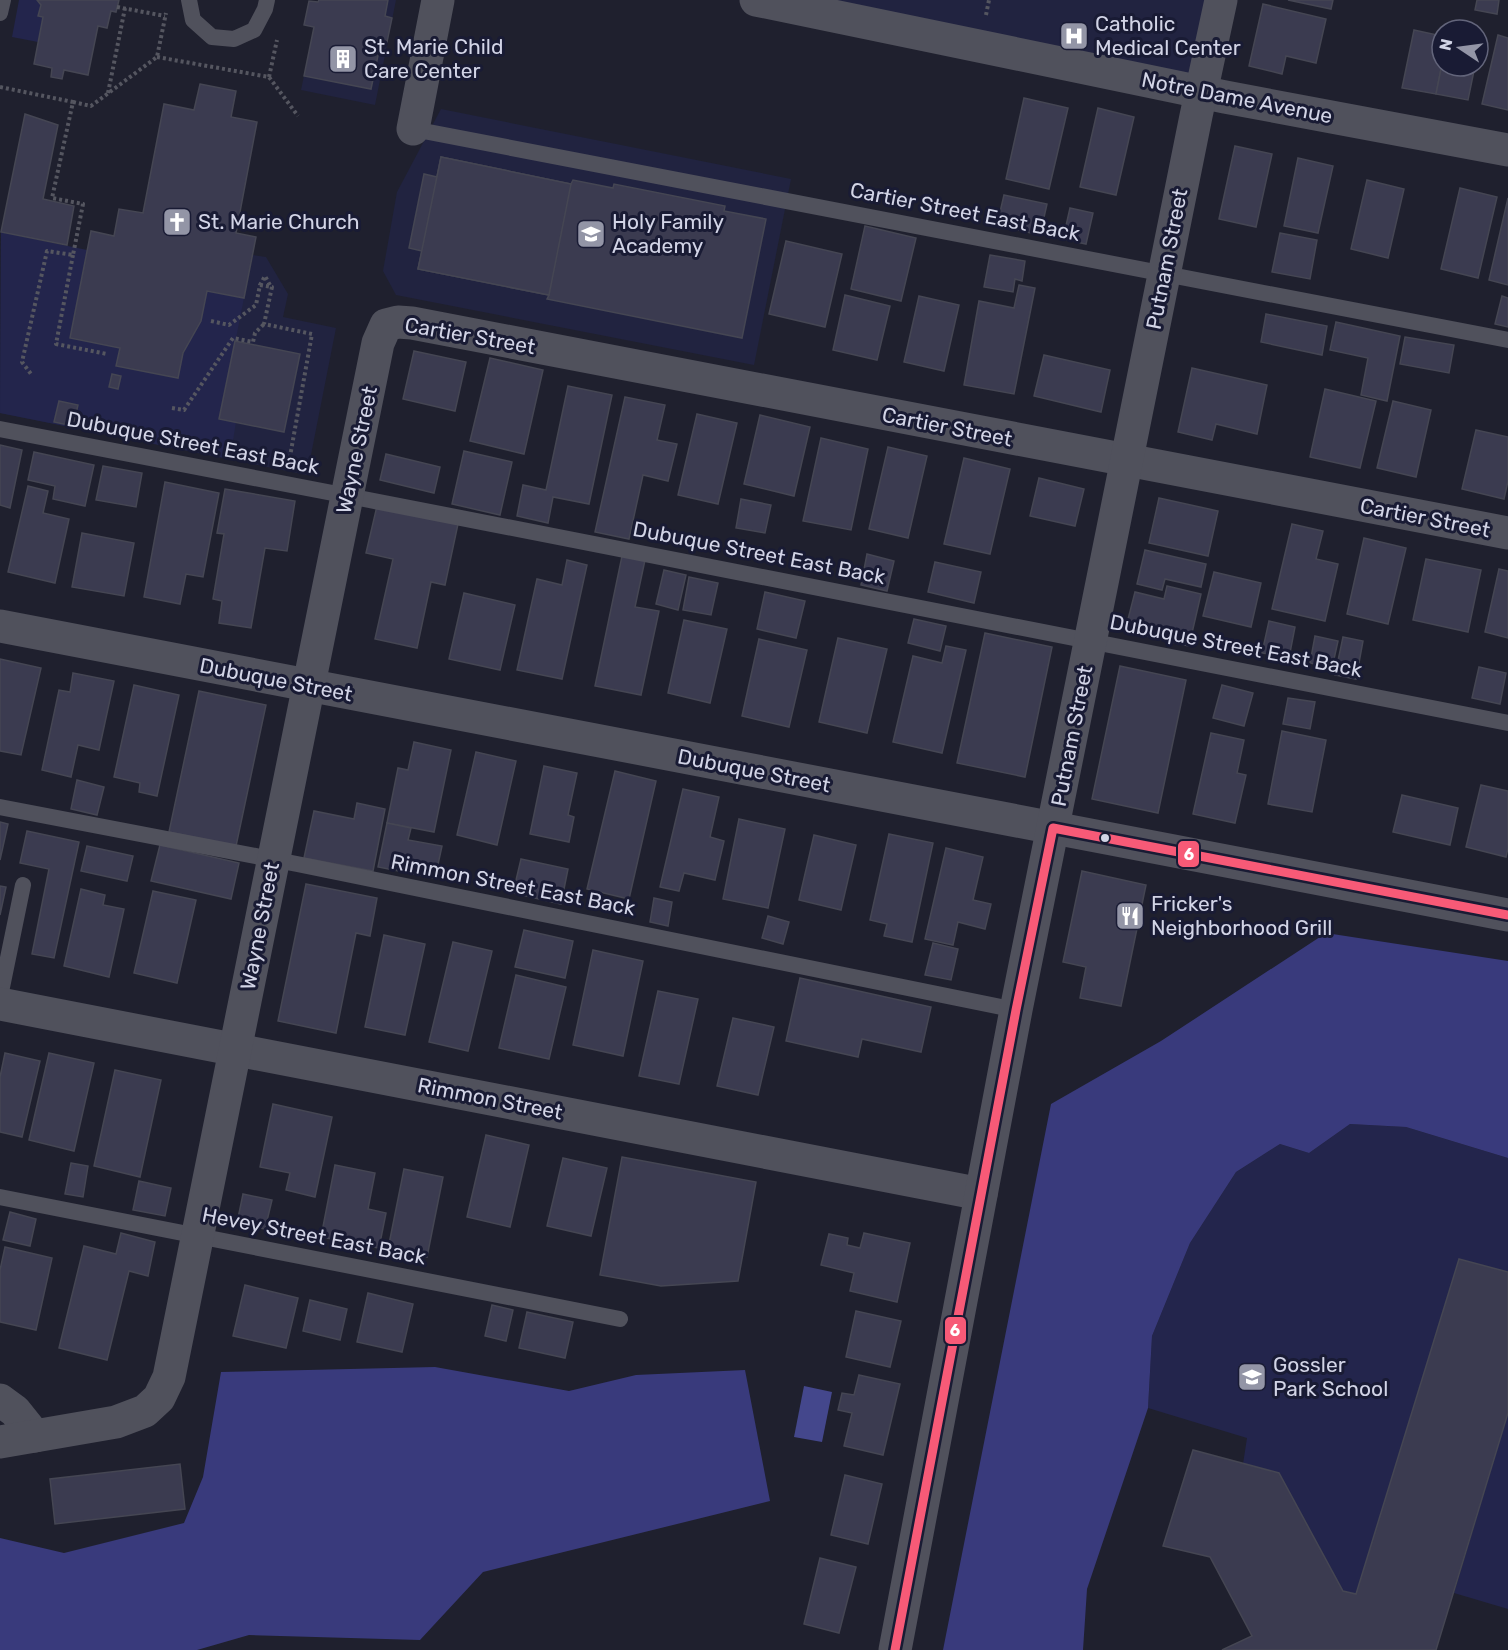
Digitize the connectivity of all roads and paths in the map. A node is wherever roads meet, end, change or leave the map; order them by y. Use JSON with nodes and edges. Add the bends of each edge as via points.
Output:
{"nodes":[{"id":1,"x":3,"y":0,"type":"edge"},
{"id":2,"x":189,"y":0,"type":"edge"},
{"id":3,"x":267,"y":0,"type":"edge"},
{"id":4,"x":438,"y":0,"type":"edge"},
{"id":5,"x":756,"y":0,"type":"edge"},
{"id":6,"x":989,"y":0,"type":"edge"},
{"id":7,"x":1221,"y":0,"type":"edge"},
{"id":8,"x":117,"y":7,"type":"dead end"},
{"id":9,"x":126,"y":8,"type":"junction"},
{"id":10,"x":167,"y":8,"type":"dead end"},
{"id":11,"x":0,"y":13,"type":"edge"},
{"id":12,"x":986,"y":15,"type":"dead end"},
{"id":13,"x":165,"y":16,"type":"junction"},
{"id":14,"x":157,"y":57,"type":"junction"},
{"id":15,"x":0,"y":87,"type":"edge"},
{"id":16,"x":1202,"y":91,"type":"junction"},
{"id":17,"x":108,"y":93,"type":"junction"},
{"id":18,"x":73,"y":102,"type":"junction"},
{"id":19,"x":298,"y":116,"type":"dead end"},
{"id":20,"x":413,"y":129,"type":"joint"},
{"id":21,"x":1508,"y":150,"type":"edge"},
{"id":22,"x":73,"y":255,"type":"junction"},
{"id":23,"x":1165,"y":274,"type":"junction"},
{"id":24,"x":260,"y":285,"type":"junction"},
{"id":25,"x":272,"y":288,"type":"junction"},
{"id":26,"x":211,"y":321,"type":"dead end"},
{"id":27,"x":264,"y":324,"type":"junction"},
{"id":28,"x":386,"y":325,"type":"joint"},
{"id":29,"x":1508,"y":340,"type":"edge"},
{"id":30,"x":107,"y":354,"type":"dead end"},
{"id":31,"x":31,"y":374,"type":"dead end"},
{"id":32,"x":172,"y":408,"type":"dead end"},
{"id":33,"x":0,"y":429,"type":"edge"},
{"id":34,"x":1127,"y":462,"type":"junction"},
{"id":35,"x":287,"y":473,"type":"dead end"},
{"id":36,"x":347,"y":496,"type":"junction"},
{"id":37,"x":1508,"y":533,"type":"edge"},
{"id":38,"x":0,"y":626,"type":"edge"},
{"id":39,"x":1090,"y":640,"type":"junction"},
{"id":40,"x":308,"y":686,"type":"junction"},
{"id":41,"x":1508,"y":723,"type":"edge"},
{"id":42,"x":0,"y":807,"type":"edge"},
{"id":43,"x":1053,"y":828,"type":"junction"},
{"id":44,"x":273,"y":859,"type":"junction"},
{"id":45,"x":23,"y":885,"type":"dead end"},
{"id":46,"x":1508,"y":915,"type":"edge"},
{"id":47,"x":0,"y":997,"type":"edge"},
{"id":48,"x":0,"y":1004,"type":"edge"},
{"id":49,"x":1016,"y":1010,"type":"junction"},
{"id":50,"x":235,"y":1050,"type":"junction"},
{"id":51,"x":981,"y":1194,"type":"junction"},
{"id":52,"x":0,"y":1197,"type":"edge"},
{"id":53,"x":198,"y":1236,"type":"junction"},
{"id":54,"x":620,"y":1319,"type":"dead end"},
{"id":55,"x":0,"y":1400,"type":"edge"},
{"id":56,"x":35,"y":1436,"type":"junction"},
{"id":57,"x":0,"y":1442,"type":"edge"},
{"id":58,"x":895,"y":1650,"type":"edge"}],
"edges":[{"from":1,"to":11,"type":"lane"},
{"from":2,"to":3,"type":"lane","via":[[193,20],[212,38],[234,39],[254,30]]},
{"from":4,"to":20,"type":"street"},
{"from":5,"to":16,"type":"street","name":"Notre Dame Avenue"},
{"from":6,"to":12,"type":"path"},
{"from":7,"to":16,"type":"street","name":"Putnam Street"},
{"from":8,"to":9,"type":"path"},
{"from":9,"to":13,"type":"path"},
{"from":9,"to":17,"type":"path"},
{"from":10,"to":13,"type":"path"},
{"from":13,"to":14,"type":"path"},
{"from":14,"to":17,"type":"path"},
{"from":14,"to":19,"type":"path","via":[[269,77]]},
{"from":15,"to":18,"type":"path"},
{"from":16,"to":21,"type":"street","name":"Notre Dame Avenue"},
{"from":16,"to":23,"type":"street","name":"Putnam Street"},
{"from":17,"to":18,"type":"path","via":[[91,106]]},
{"from":18,"to":22,"type":"path","via":[[52,198],[83,204]]},
{"from":20,"to":23,"type":"lane","name":"Cartier Street East Back"},
{"from":22,"to":30,"type":"path","via":[[56,344]]},
{"from":22,"to":31,"type":"path","via":[[47,250],[22,362]]},
{"from":23,"to":29,"type":"lane","name":"Cartier Street East Back"},
{"from":23,"to":34,"type":"street","name":"Putnam Street"},
{"from":24,"to":25,"type":"path"},
{"from":24,"to":25,"type":"path","via":[[265,276]]},
{"from":24,"to":26,"type":"path","via":[[256,305],[229,325]]},
{"from":25,"to":27,"type":"path"},
{"from":27,"to":32,"type":"path","via":[[253,342],[232,338],[184,410]]},
{"from":27,"to":35,"type":"path","via":[[312,334]]},
{"from":28,"to":34,"type":"street","name":"Cartier Street","via":[[412,323]]},
{"from":28,"to":36,"type":"street","name":"Wayne Street","via":[[378,343]]},
{"from":33,"to":36,"type":"lane","name":"Dubuque Street East Back"},
{"from":34,"to":37,"type":"street","name":"Cartier Street"},
{"from":34,"to":39,"type":"street","name":"Putnam Street"},
{"from":36,"to":39,"type":"lane","name":"Dubuque Street East Back"},
{"from":36,"to":40,"type":"street","name":"Wayne Street"},
{"from":38,"to":40,"type":"street","name":"Dubuque Street"},
{"from":39,"to":41,"type":"lane","name":"Dubuque Street East Back"},
{"from":39,"to":43,"type":"street","name":"Putnam Street"},
{"from":40,"to":43,"type":"street","name":"Dubuque Street"},
{"from":40,"to":44,"type":"street","name":"Wayne Street"},
{"from":42,"to":44,"type":"lane","name":"Rimmon Street East Back"},
{"from":43,"to":46,"type":"street","name":"Dubuque Street"},
{"from":43,"to":49,"type":"street","name":"Putnam Street"},
{"from":44,"to":49,"type":"lane","name":"Rimmon Street East Back"},
{"from":44,"to":50,"type":"street","name":"Wayne Street"},
{"from":45,"to":47,"type":"lane"},
{"from":48,"to":50,"type":"street","name":"Rimmon Street"},
{"from":49,"to":51,"type":"street","name":"Putnam Street"},
{"from":50,"to":51,"type":"street","name":"Rimmon Street"},
{"from":50,"to":53,"type":"street","name":"Wayne Street"},
{"from":51,"to":58,"type":"street","name":"Putnam Street"},
{"from":52,"to":53,"type":"lane","name":"Hevey Street East Back"},
{"from":53,"to":54,"type":"lane","name":"Hevey Street East Back"},
{"from":53,"to":56,"type":"street","name":"Wayne Street","via":[[169,1377],[159,1398],[145,1411],[116,1422]]},
{"from":55,"to":56,"type":"street","via":[[15,1411]]},
{"from":56,"to":57,"type":"street","name":"Wayne Street"}]}
